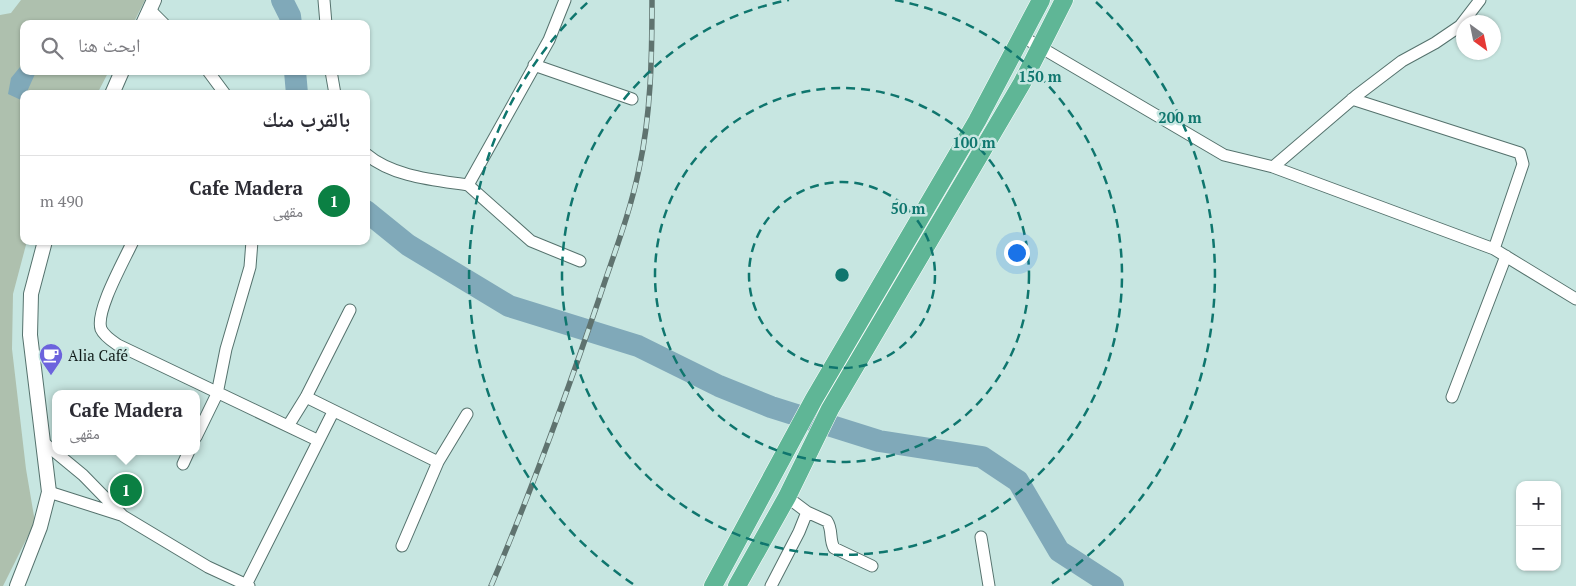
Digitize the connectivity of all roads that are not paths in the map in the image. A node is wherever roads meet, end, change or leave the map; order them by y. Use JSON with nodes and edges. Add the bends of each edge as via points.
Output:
{"nodes":[{"id":1,"x":324,"y":0,"type":"edge"},
{"id":2,"x":566,"y":0,"type":"edge"},
{"id":3,"x":1041,"y":0,"type":"edge"},
{"id":4,"x":1064,"y":0,"type":"edge"},
{"id":5,"x":1480,"y":0,"type":"edge"},
{"id":6,"x":152,"y":5,"type":"edge"},
{"id":7,"x":145,"y":20,"type":"edge"},
{"id":8,"x":161,"y":20,"type":"edge"},
{"id":9,"x":326,"y":20,"type":"edge"},
{"id":10,"x":1023,"y":37,"type":"junction"},
{"id":11,"x":1040,"y":47,"type":"junction"},
{"id":12,"x":534,"y":65,"type":"junction"},
{"id":13,"x":120,"y":75,"type":"edge"},
{"id":14,"x":211,"y":75,"type":"edge"},
{"id":15,"x":332,"y":75,"type":"edge"},
{"id":16,"x":114,"y":90,"type":"edge"},
{"id":17,"x":222,"y":90,"type":"edge"},
{"id":18,"x":334,"y":90,"type":"edge"},
{"id":19,"x":632,"y":98,"type":"dead end"},
{"id":20,"x":1352,"y":99,"type":"junction"},
{"id":21,"x":370,"y":156,"type":"edge"},
{"id":22,"x":1273,"y":167,"type":"junction"},
{"id":23,"x":468,"y":185,"type":"junction"},
{"id":24,"x":44,"y":245,"type":"edge"},
{"id":25,"x":131,"y":245,"type":"edge"},
{"id":26,"x":252,"y":245,"type":"edge"},
{"id":27,"x":1494,"y":249,"type":"junction"},
{"id":28,"x":1506,"y":256,"type":"junction"},
{"id":29,"x":580,"y":261,"type":"dead end"},
{"id":30,"x":1576,"y":299,"type":"edge"},
{"id":31,"x":350,"y":310,"type":"dead end"},
{"id":32,"x":217,"y":394,"type":"junction"},
{"id":33,"x":306,"y":397,"type":"junction"},
{"id":34,"x":1452,"y":397,"type":"dead end"},
{"id":35,"x":333,"y":412,"type":"junction"},
{"id":36,"x":467,"y":414,"type":"dead end"},
{"id":37,"x":288,"y":426,"type":"junction"},
{"id":38,"x":200,"y":429,"type":"edge"},
{"id":39,"x":317,"y":440,"type":"junction"},
{"id":40,"x":43,"y":442,"type":"junction"},
{"id":41,"x":52,"y":449,"type":"edge"},
{"id":42,"x":59,"y":455,"type":"edge"},
{"id":43,"x":187,"y":455,"type":"edge"},
{"id":44,"x":438,"y":462,"type":"junction"},
{"id":45,"x":183,"y":464,"type":"dead end"},
{"id":46,"x":49,"y":492,"type":"junction"},
{"id":47,"x":787,"y":497,"type":"junction"},
{"id":48,"x":807,"y":512,"type":"junction"},
{"id":49,"x":123,"y":516,"type":"junction"},
{"id":50,"x":981,"y":537,"type":"dead end"},
{"id":51,"x":402,"y":546,"type":"dead end"},
{"id":52,"x":872,"y":566,"type":"dead end"},
{"id":53,"x":247,"y":585,"type":"edge"},
{"id":54,"x":16,"y":586,"type":"edge"},
{"id":55,"x":714,"y":586,"type":"edge"},
{"id":56,"x":737,"y":586,"type":"edge"},
{"id":57,"x":771,"y":586,"type":"edge"},
{"id":58,"x":989,"y":586,"type":"edge"}],
"edges":[{"from":1,"to":9,"type":"street"},
{"from":2,"to":12,"type":"street"},
{"from":3,"to":10,"type":"highway"},
{"from":4,"to":11,"type":"highway"},
{"from":5,"to":20,"type":"street","via":[[1460,26],[1402,60]]},
{"from":6,"to":7,"type":"street"},
{"from":6,"to":8,"type":"street"},
{"from":10,"to":11,"type":"street"},
{"from":10,"to":55,"type":"highway","via":[[977,122],[814,399]]},
{"from":11,"to":22,"type":"street","via":[[1224,155]]},
{"from":11,"to":47,"type":"highway","via":[[830,409]]},
{"from":12,"to":19,"type":"street"},
{"from":12,"to":23,"type":"street"},
{"from":13,"to":16,"type":"street"},
{"from":14,"to":17,"type":"street"},
{"from":15,"to":18,"type":"street"},
{"from":20,"to":22,"type":"street"},
{"from":20,"to":27,"type":"street","via":[[1520,153],[1523,164]]},
{"from":21,"to":23,"type":"street","via":[[404,173]]},
{"from":22,"to":27,"type":"street"},
{"from":23,"to":29,"type":"street","via":[[531,241]]},
{"from":24,"to":40,"type":"street","via":[[31,294],[30,335]]},
{"from":25,"to":32,"type":"street","via":[[102,310],[101,329],[118,346]]},
{"from":26,"to":32,"type":"street","via":[[250,267],[226,348]]},
{"from":27,"to":28,"type":"street"},
{"from":28,"to":30,"type":"street"},
{"from":28,"to":34,"type":"street"},
{"from":31,"to":33,"type":"street"},
{"from":32,"to":37,"type":"street"},
{"from":32,"to":38,"type":"street"},
{"from":33,"to":35,"type":"street"},
{"from":33,"to":37,"type":"street"},
{"from":35,"to":39,"type":"street"},
{"from":35,"to":44,"type":"street"},
{"from":36,"to":44,"type":"street"},
{"from":37,"to":39,"type":"street"},
{"from":39,"to":53,"type":"street"},
{"from":40,"to":41,"type":"street"},
{"from":40,"to":46,"type":"street"},
{"from":42,"to":49,"type":"street","via":[[83,474]]},
{"from":43,"to":45,"type":"street"},
{"from":44,"to":51,"type":"street"},
{"from":46,"to":49,"type":"street"},
{"from":46,"to":54,"type":"street","via":[[40,527]]},
{"from":47,"to":48,"type":"street"},
{"from":47,"to":56,"type":"highway"},
{"from":48,"to":52,"type":"street","via":[[827,521],[834,548]]},
{"from":48,"to":57,"type":"street"},
{"from":49,"to":53,"type":"street","via":[[201,563]]},
{"from":50,"to":58,"type":"street"}]}
